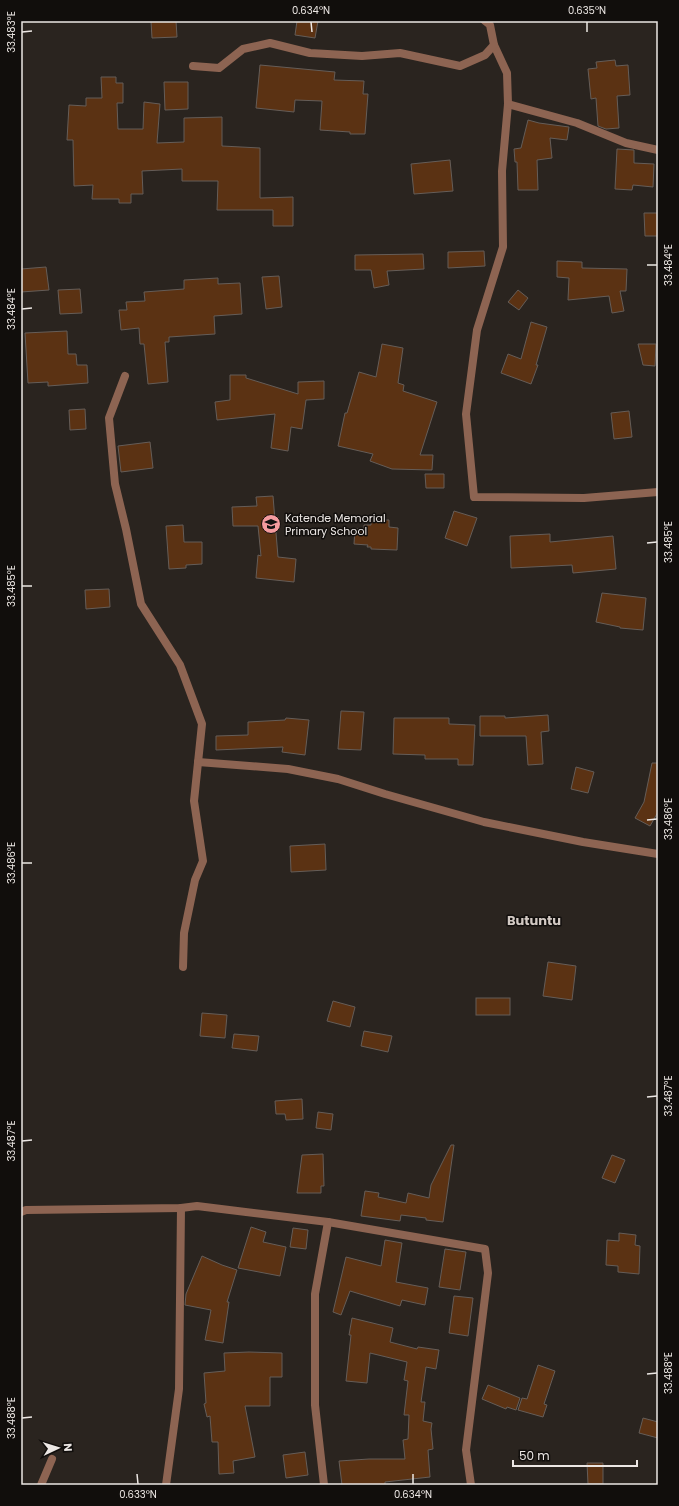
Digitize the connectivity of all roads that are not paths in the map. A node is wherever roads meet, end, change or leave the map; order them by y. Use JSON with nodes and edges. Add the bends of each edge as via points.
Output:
{"nodes":[{"id":1,"x":486,"y":21,"type":"edge"},
{"id":2,"x":494,"y":45,"type":"junction"},
{"id":3,"x":193,"y":66,"type":"dead end"},
{"id":4,"x":508,"y":104,"type":"junction"},
{"id":5,"x":658,"y":150,"type":"edge"},
{"id":6,"x":125,"y":376,"type":"dead end"},
{"id":7,"x":658,"y":492,"type":"edge"},
{"id":8,"x":198,"y":762,"type":"junction"},
{"id":9,"x":658,"y":854,"type":"edge"},
{"id":10,"x":184,"y":967,"type":"dead end"},
{"id":11,"x":180,"y":1208,"type":"junction"},
{"id":12,"x":21,"y":1212,"type":"edge"},
{"id":13,"x":328,"y":1222,"type":"junction"},
{"id":14,"x":52,"y":1459,"type":"dead end"},
{"id":15,"x":41,"y":1485,"type":"edge"},
{"id":16,"x":166,"y":1485,"type":"edge"},
{"id":17,"x":324,"y":1485,"type":"edge"},
{"id":18,"x":471,"y":1485,"type":"edge"}],
"edges":[{"from":1,"to":2,"type":"street","via":[[490,25]]},
{"from":2,"to":3,"type":"street","via":[[485,55],[460,66],[400,53],[362,56],[310,53],[270,44],[243,49],[219,68]]},
{"from":2,"to":4,"type":"street","via":[[507,73]]},
{"from":4,"to":5,"type":"street","via":[[577,123],[626,143]]},
{"from":4,"to":7,"type":"street","via":[[502,171],[503,247],[477,330],[466,414],[474,497],[584,498]]},
{"from":6,"to":8,"type":"street","via":[[109,418],[115,484],[141,604],[180,665],[202,724]]},
{"from":8,"to":9,"type":"street","via":[[288,769],[338,779],[484,822]]},
{"from":8,"to":10,"type":"street","via":[[194,801],[203,861],[195,880],[184,933]]},
{"from":11,"to":12,"type":"street"},
{"from":11,"to":13,"type":"street","via":[[197,1206]]},
{"from":11,"to":16,"type":"street","via":[[179,1389]]},
{"from":13,"to":17,"type":"street","via":[[315,1294],[316,1405]]},
{"from":13,"to":18,"type":"street","via":[[485,1249],[488,1273],[466,1450]]},
{"from":14,"to":15,"type":"street"}]}
